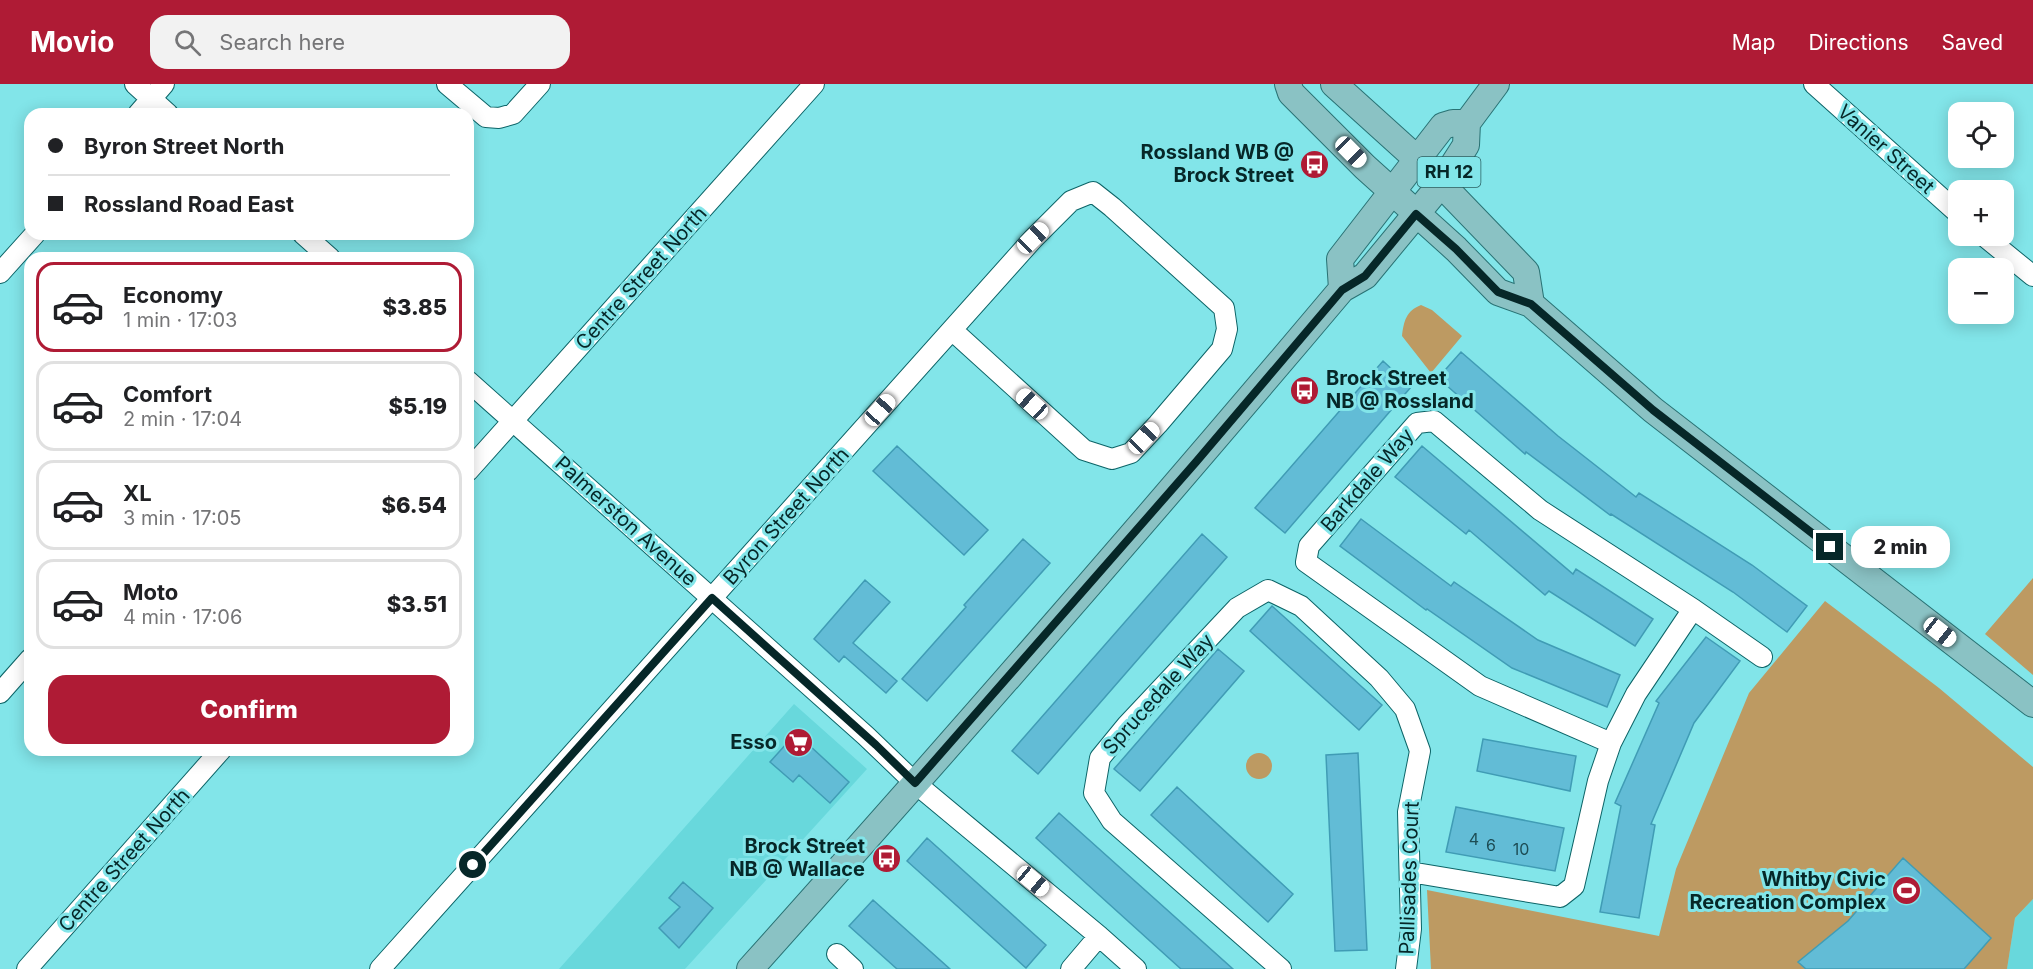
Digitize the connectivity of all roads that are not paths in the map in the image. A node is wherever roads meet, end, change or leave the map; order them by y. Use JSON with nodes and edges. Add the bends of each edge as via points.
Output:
{"nodes":[{"id":1,"x":135,"y":84,"type":"edge"},
{"id":2,"x":447,"y":84,"type":"edge"},
{"id":3,"x":540,"y":84,"type":"edge"},
{"id":4,"x":814,"y":84,"type":"edge"},
{"id":5,"x":1288,"y":84,"type":"edge"},
{"id":6,"x":1334,"y":84,"type":"edge"},
{"id":7,"x":1496,"y":84,"type":"edge"},
{"id":8,"x":1814,"y":84,"type":"edge"},
{"id":9,"x":157,"y":91,"type":"edge"},
{"id":10,"x":143,"y":108,"type":"edge"},
{"id":11,"x":165,"y":108,"type":"edge"},
{"id":12,"x":1467,"y":123,"type":"junction"},
{"id":13,"x":1418,"y":160,"type":"junction"},
{"id":14,"x":1441,"y":184,"type":"junction"},
{"id":15,"x":1391,"y":191,"type":"junction"},
{"id":16,"x":1948,"y":204,"type":"edge"},
{"id":17,"x":1416,"y":214,"type":"junction"},
{"id":18,"x":310,"y":240,"type":"edge"},
{"id":19,"x":1996,"y":246,"type":"edge"},
{"id":20,"x":323,"y":252,"type":"edge"},
{"id":21,"x":24,"y":258,"type":"edge"},
{"id":22,"x":0,"y":273,"type":"edge"},
{"id":23,"x":2033,"y":276,"type":"edge"},
{"id":24,"x":1342,"y":290,"type":"junction"},
{"id":25,"x":1531,"y":304,"type":"junction"},
{"id":26,"x":952,"y":330,"type":"junction"},
{"id":27,"x":474,"y":386,"type":"edge"},
{"id":28,"x":514,"y":421,"type":"junction"},
{"id":29,"x":474,"y":464,"type":"edge"},
{"id":30,"x":712,"y":598,"type":"junction"},
{"id":31,"x":1693,"y":609,"type":"junction"},
{"id":32,"x":1762,"y":657,"type":"dead end"},
{"id":33,"x":24,"y":666,"type":"edge"},
{"id":34,"x":0,"y":693,"type":"edge"},
{"id":35,"x":2033,"y":704,"type":"edge"},
{"id":36,"x":1611,"y":743,"type":"junction"},
{"id":37,"x":1420,"y":751,"type":"joint"},
{"id":38,"x":216,"y":756,"type":"edge"},
{"id":39,"x":915,"y":783,"type":"junction"},
{"id":40,"x":1410,"y":872,"type":"junction"},
{"id":41,"x":1099,"y":936,"type":"junction"},
{"id":42,"x":837,"y":954,"type":"dead end"},
{"id":43,"x":27,"y":969,"type":"edge"},
{"id":44,"x":380,"y":969,"type":"edge"},
{"id":45,"x":750,"y":969,"type":"edge"},
{"id":46,"x":853,"y":969,"type":"edge"},
{"id":47,"x":1071,"y":969,"type":"edge"},
{"id":48,"x":1136,"y":969,"type":"edge"},
{"id":49,"x":1281,"y":969,"type":"edge"},
{"id":50,"x":1406,"y":969,"type":"edge"}],
"edges":[{"from":1,"to":9,"type":"street"},
{"from":2,"to":3,"type":"street","via":[[486,117],[499,118],[513,114]]},
{"from":4,"to":28,"type":"street","name":"Centre Street North"},
{"from":5,"to":15,"type":"main road","via":[[1291,93]]},
{"from":6,"to":13,"type":"main road"},
{"from":7,"to":12,"type":"main road","number":"RH 12"},
{"from":8,"to":16,"type":"street","name":"Vanier Street"},
{"from":9,"to":10,"type":"street"},
{"from":9,"to":11,"type":"street"},
{"from":12,"to":13,"type":"main road","number":"RH 12","via":[[1443,126]]},
{"from":12,"to":14,"type":"main road","number":"RH 12","via":[[1466,145]]},
{"from":13,"to":14,"type":"main road"},
{"from":13,"to":15,"type":"main road","number":"RH 12"},
{"from":14,"to":17,"type":"main road","number":"RH 12"},
{"from":14,"to":25,"type":"main road","via":[[1526,272]]},
{"from":15,"to":17,"type":"main road"},
{"from":15,"to":24,"type":"main road","via":[[1340,260]]},
{"from":17,"to":24,"type":"main road","via":[[1365,276]]},
{"from":17,"to":25,"type":"main road","via":[[1498,292]]},
{"from":18,"to":20,"type":"street"},
{"from":19,"to":23,"type":"street"},
{"from":21,"to":22,"type":"street"},
{"from":24,"to":39,"type":"main road"},
{"from":25,"to":35,"type":"main road","via":[[1653,410]]},
{"from":26,"to":26,"type":"street","name":"Byron Street North","via":[[1033,238],[1071,201],[1093,192],[1224,308],[1227,329],[1222,349],[1158,424],[1131,453],[1112,459],[1084,450]]},
{"from":26,"to":30,"type":"street","name":"Byron Street North"},
{"from":27,"to":28,"type":"street","name":"Palmerston Avenue"},
{"from":28,"to":29,"type":"street","name":"Centre Street North"},
{"from":28,"to":30,"type":"street","name":"Palmerston Avenue"},
{"from":30,"to":39,"type":"street","name":"Palmerston Avenue"},
{"from":30,"to":44,"type":"street","name":"Byron Street North"},
{"from":31,"to":32,"type":"street","name":"Barkdale Way"},
{"from":31,"to":36,"type":"street","via":[[1636,694]]},
{"from":31,"to":36,"type":"street","name":"Barkdale Way","via":[[1540,510],[1434,421],[1417,423],[1309,546],[1306,562],[1480,686]]},
{"from":33,"to":34,"type":"street"},
{"from":36,"to":40,"type":"street","via":[[1598,781],[1574,886],[1560,897]]},
{"from":37,"to":40,"type":"street","name":"Pallisades Court","via":[[1408,812]]},
{"from":37,"to":49,"type":"street","name":"Sprucedale Way","via":[[1405,709],[1379,678],[1301,606],[1268,590],[1238,608],[1100,758],[1094,793],[1112,821]]},
{"from":38,"to":43,"type":"street","name":"Centre Street North"},
{"from":39,"to":41,"type":"street","name":"Palmerston Avenue"},
{"from":39,"to":45,"type":"main road"},
{"from":40,"to":50,"type":"street","name":"Pallisades Court","via":[[1411,929]]},
{"from":41,"to":47,"type":"street"},
{"from":41,"to":48,"type":"street","name":"Palmerston Avenue"},
{"from":42,"to":46,"type":"street"}]}
